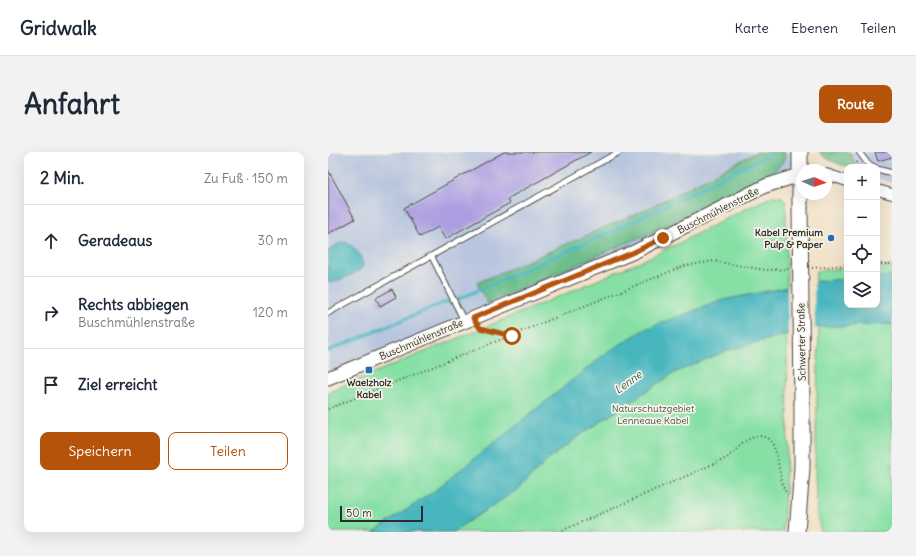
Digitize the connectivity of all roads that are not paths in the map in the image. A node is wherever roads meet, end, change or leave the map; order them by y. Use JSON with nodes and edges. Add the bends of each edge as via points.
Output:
{"nodes":[{"id":1,"x":619,"y":152,"type":"edge"},
{"id":2,"x":800,"y":152,"type":"edge"},
{"id":3,"x":859,"y":152,"type":"edge"},
{"id":4,"x":801,"y":164,"type":"edge"},
{"id":5,"x":868,"y":164,"type":"edge"},
{"id":6,"x":880,"y":170,"type":"edge"},
{"id":7,"x":892,"y":173,"type":"edge"},
{"id":8,"x":832,"y":176,"type":"edge"},
{"id":9,"x":796,"y":177,"type":"edge"},
{"id":10,"x":844,"y":180,"type":"edge"},
{"id":11,"x":880,"y":191,"type":"edge"},
{"id":12,"x":892,"y":194,"type":"edge"},
{"id":13,"x":800,"y":200,"type":"edge"},
{"id":14,"x":432,"y":257,"type":"junction"},
{"id":15,"x":328,"y":313,"type":"edge"},
{"id":16,"x":469,"y":320,"type":"junction"},
{"id":17,"x":328,"y":378,"type":"edge"},
{"id":18,"x":799,"y":512,"type":"junction"},
{"id":19,"x":797,"y":532,"type":"edge"},
{"id":20,"x":807,"y":532,"type":"edge"}],
"edges":[{"from":1,"to":14,"type":"lane"},
{"from":2,"to":4,"type":"main road","name":"Schwerter Straße"},
{"from":3,"to":5,"type":"lane"},
{"from":6,"to":7,"type":"lane"},
{"from":8,"to":10,"type":"street"},
{"from":9,"to":16,"type":"street","name":"Buschmühlenstraße","via":[[766,186],[634,252]]},
{"from":11,"to":12,"type":"street"},
{"from":13,"to":18,"type":"main road","name":"Schwerter Straße","bridge":true,"via":[[802,427]]},
{"from":14,"to":15,"type":"lane"},
{"from":14,"to":16,"type":"lane","via":[[459,309]]},
{"from":16,"to":17,"type":"street","name":"Buschmühlenstraße"},
{"from":18,"to":19,"type":"main road","name":"Schwerter Straße"},
{"from":18,"to":20,"type":"main road"}]}
